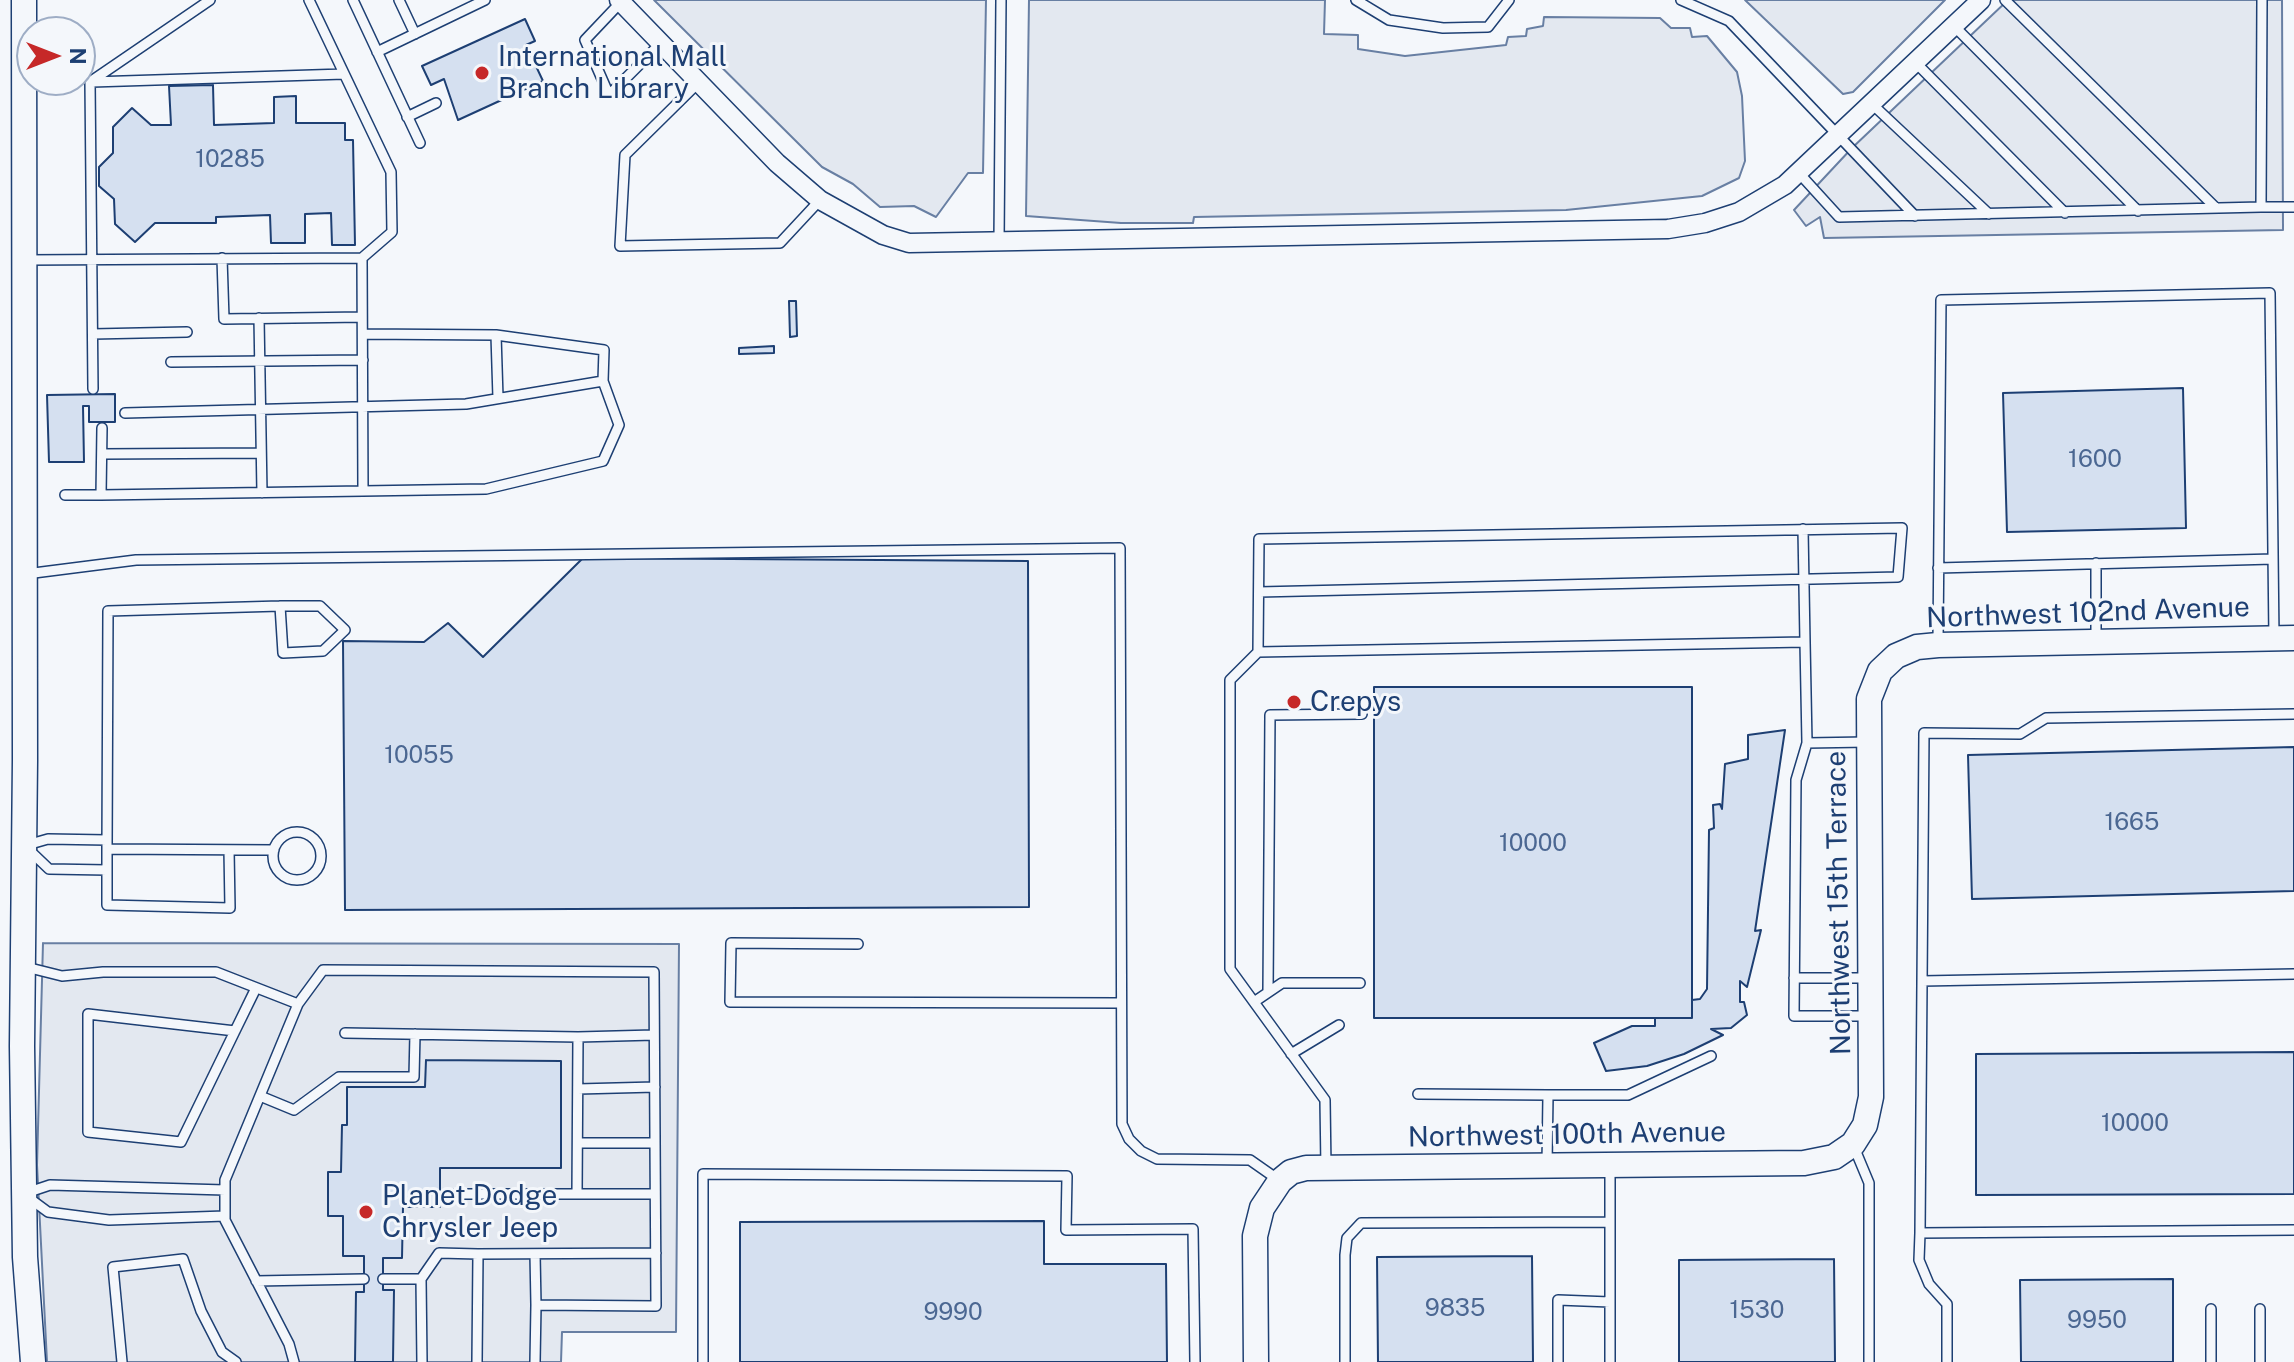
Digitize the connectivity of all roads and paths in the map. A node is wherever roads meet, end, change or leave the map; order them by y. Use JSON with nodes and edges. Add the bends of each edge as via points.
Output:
{"nodes":[{"id":1,"x":24,"y":0,"type":"edge"},
{"id":2,"x":210,"y":0,"type":"edge"},
{"id":3,"x":309,"y":0,"type":"edge"},
{"id":4,"x":353,"y":0,"type":"edge"},
{"id":5,"x":399,"y":0,"type":"edge"},
{"id":6,"x":485,"y":0,"type":"edge"},
{"id":7,"x":1001,"y":0,"type":"edge"},
{"id":8,"x":1356,"y":0,"type":"edge"},
{"id":9,"x":1509,"y":0,"type":"edge"},
{"id":10,"x":1681,"y":0,"type":"edge"},
{"id":11,"x":1981,"y":0,"type":"edge"},
{"id":12,"x":2005,"y":0,"type":"edge"},
{"id":13,"x":2262,"y":0,"type":"edge"},
{"id":14,"x":620,"y":1,"type":"edge"},
{"id":15,"x":1369,"y":4,"type":"edge"},
{"id":16,"x":1954,"y":26,"type":"junction"},
{"id":17,"x":415,"y":34,"type":"junction"},
{"id":18,"x":661,"y":43,"type":"junction"},
{"id":19,"x":377,"y":52,"type":"junction"},
{"id":20,"x":1916,"y":63,"type":"junction"},
{"id":21,"x":344,"y":74,"type":"junction"},
{"id":22,"x":96,"y":78,"type":"edge"},
{"id":23,"x":96,"y":82,"type":"edge"},
{"id":24,"x":699,"y":82,"type":"junction"},
{"id":25,"x":90,"y":96,"type":"edge"},
{"id":26,"x":436,"y":103,"type":"dead end"},
{"id":27,"x":1872,"y":104,"type":"junction"},
{"id":28,"x":407,"y":117,"type":"junction"},
{"id":29,"x":1839,"y":134,"type":"junction"},
{"id":30,"x":420,"y":143,"type":"dead end"},
{"id":31,"x":1798,"y":172,"type":"junction"},
{"id":32,"x":820,"y":200,"type":"junction"},
{"id":33,"x":2261,"y":207,"type":"junction"},
{"id":34,"x":2294,"y":207,"type":"edge"},
{"id":35,"x":2216,"y":208,"type":"junction"},
{"id":36,"x":2138,"y":211,"type":"junction"},
{"id":37,"x":2065,"y":213,"type":"junction"},
{"id":38,"x":1989,"y":214,"type":"junction"},
{"id":39,"x":1915,"y":216,"type":"junction"},
{"id":40,"x":999,"y":241,"type":"junction"},
{"id":41,"x":222,"y":258,"type":"junction"},
{"id":42,"x":362,"y":258,"type":"junction"},
{"id":43,"x":24,"y":260,"type":"junction"},
{"id":44,"x":90,"y":260,"type":"junction"},
{"id":45,"x":362,"y":317,"type":"junction"},
{"id":46,"x":259,"y":318,"type":"junction"},
{"id":47,"x":187,"y":332,"type":"dead end"},
{"id":48,"x":93,"y":334,"type":"junction"},
{"id":49,"x":363,"y":334,"type":"junction"},
{"id":50,"x":496,"y":335,"type":"junction"},
{"id":51,"x":363,"y":360,"type":"junction"},
{"id":52,"x":171,"y":362,"type":"dead end"},
{"id":53,"x":260,"y":362,"type":"junction"},
{"id":54,"x":603,"y":381,"type":"junction"},
{"id":55,"x":93,"y":389,"type":"dead end"},
{"id":56,"x":498,"y":398,"type":"junction"},
{"id":57,"x":363,"y":407,"type":"junction"},
{"id":58,"x":261,"y":409,"type":"junction"},
{"id":59,"x":125,"y":413,"type":"dead end"},
{"id":60,"x":102,"y":428,"type":"dead end"},
{"id":61,"x":261,"y":453,"type":"junction"},
{"id":62,"x":102,"y":454,"type":"junction"},
{"id":63,"x":363,"y":491,"type":"junction"},
{"id":64,"x":262,"y":493,"type":"junction"},
{"id":65,"x":65,"y":495,"type":"dead end"},
{"id":66,"x":101,"y":495,"type":"junction"},
{"id":67,"x":1803,"y":529,"type":"junction"},
{"id":68,"x":2273,"y":559,"type":"junction"},
{"id":69,"x":2096,"y":563,"type":"junction"},
{"id":70,"x":1938,"y":568,"type":"junction"},
{"id":71,"x":25,"y":574,"type":"junction"},
{"id":72,"x":1804,"y":579,"type":"junction"},
{"id":73,"x":1259,"y":592,"type":"junction"},
{"id":74,"x":280,"y":606,"type":"junction"},
{"id":75,"x":2284,"y":638,"type":"edge"},
{"id":76,"x":1805,"y":642,"type":"junction"},
{"id":77,"x":2096,"y":642,"type":"junction"},
{"id":78,"x":1938,"y":645,"type":"junction"},
{"id":79,"x":1258,"y":652,"type":"junction"},
{"id":80,"x":1887,"y":663,"type":"joint"},
{"id":81,"x":1362,"y":714,"type":"dead end"},
{"id":82,"x":2294,"y":714,"type":"edge"},
{"id":83,"x":1867,"y":742,"type":"junction"},
{"id":84,"x":1807,"y":743,"type":"junction"},
{"id":85,"x":107,"y":844,"type":"junction"},
{"id":86,"x":12,"y":846,"type":"edge"},
{"id":87,"x":229,"y":850,"type":"junction"},
{"id":88,"x":274,"y":850,"type":"junction"},
{"id":89,"x":107,"y":870,"type":"junction"},
{"id":90,"x":858,"y":944,"type":"dead end"},
{"id":91,"x":23,"y":966,"type":"junction"},
{"id":92,"x":2294,"y":974,"type":"edge"},
{"id":93,"x":1794,"y":978,"type":"junction"},
{"id":94,"x":1869,"y":978,"type":"junction"},
{"id":95,"x":1922,"y":981,"type":"junction"},
{"id":96,"x":1360,"y":983,"type":"dead end"},
{"id":97,"x":256,"y":988,"type":"junction"},
{"id":98,"x":1268,"y":992,"type":"junction"},
{"id":99,"x":1254,"y":1002,"type":"junction"},
{"id":100,"x":1120,"y":1003,"type":"junction"},
{"id":101,"x":298,"y":1004,"type":"junction"},
{"id":102,"x":1870,"y":1016,"type":"junction"},
{"id":103,"x":1339,"y":1025,"type":"dead end"},
{"id":104,"x":235,"y":1031,"type":"junction"},
{"id":105,"x":345,"y":1033,"type":"dead end"},
{"id":106,"x":415,"y":1034,"type":"junction"},
{"id":107,"x":654,"y":1035,"type":"junction"},
{"id":108,"x":578,"y":1037,"type":"junction"},
{"id":109,"x":1291,"y":1054,"type":"junction"},
{"id":110,"x":1711,"y":1056,"type":"dead end"},
{"id":111,"x":655,"y":1087,"type":"junction"},
{"id":112,"x":578,"y":1089,"type":"junction"},
{"id":113,"x":1418,"y":1094,"type":"dead end"},
{"id":114,"x":1548,"y":1095,"type":"junction"},
{"id":115,"x":260,"y":1096,"type":"junction"},
{"id":116,"x":578,"y":1143,"type":"junction"},
{"id":117,"x":655,"y":1143,"type":"junction"},
{"id":118,"x":1853,"y":1144,"type":"junction"},
{"id":119,"x":1610,"y":1164,"type":"junction"},
{"id":120,"x":1547,"y":1165,"type":"junction"},
{"id":121,"x":1326,"y":1168,"type":"junction"},
{"id":122,"x":1280,"y":1181,"type":"junction"},
{"id":123,"x":225,"y":1190,"type":"junction"},
{"id":124,"x":12,"y":1194,"type":"edge"},
{"id":125,"x":456,"y":1194,"type":"dead end"},
{"id":126,"x":577,"y":1194,"type":"junction"},
{"id":127,"x":655,"y":1194,"type":"junction"},
{"id":128,"x":225,"y":1216,"type":"junction"},
{"id":129,"x":1610,"y":1222,"type":"junction"},
{"id":130,"x":2294,"y":1230,"type":"edge"},
{"id":131,"x":1920,"y":1233,"type":"junction"},
{"id":132,"x":656,"y":1253,"type":"junction"},
{"id":133,"x":478,"y":1254,"type":"junction"},
{"id":134,"x":535,"y":1254,"type":"junction"},
{"id":135,"x":364,"y":1279,"type":"dead end"},
{"id":136,"x":383,"y":1279,"type":"dead end"},
{"id":137,"x":421,"y":1279,"type":"junction"},
{"id":138,"x":256,"y":1281,"type":"junction"},
{"id":139,"x":1610,"y":1302,"type":"junction"},
{"id":140,"x":536,"y":1305,"type":"junction"},
{"id":141,"x":2211,"y":1309,"type":"dead end"},
{"id":142,"x":2260,"y":1309,"type":"dead end"},
{"id":143,"x":33,"y":1362,"type":"edge"},
{"id":144,"x":122,"y":1362,"type":"edge"},
{"id":145,"x":236,"y":1362,"type":"edge"},
{"id":146,"x":293,"y":1362,"type":"edge"},
{"id":147,"x":422,"y":1362,"type":"edge"},
{"id":148,"x":477,"y":1362,"type":"edge"},
{"id":149,"x":535,"y":1362,"type":"edge"},
{"id":150,"x":703,"y":1362,"type":"edge"},
{"id":151,"x":1195,"y":1362,"type":"edge"},
{"id":152,"x":1256,"y":1362,"type":"edge"},
{"id":153,"x":1345,"y":1362,"type":"edge"},
{"id":154,"x":1558,"y":1362,"type":"edge"},
{"id":155,"x":1610,"y":1362,"type":"edge"},
{"id":156,"x":1869,"y":1362,"type":"edge"},
{"id":157,"x":1947,"y":1362,"type":"edge"},
{"id":158,"x":2211,"y":1362,"type":"edge"},
{"id":159,"x":2260,"y":1362,"type":"edge"}],
"edges":[{"from":1,"to":43,"type":"street"},
{"from":2,"to":22,"type":"lane"},
{"from":3,"to":21,"type":"lane"},
{"from":4,"to":19,"type":"lane"},
{"from":5,"to":17,"type":"lane"},
{"from":6,"to":17,"type":"lane"},
{"from":7,"to":40,"type":"lane"},
{"from":8,"to":15,"type":"lane"},
{"from":9,"to":15,"type":"lane","via":[[1488,27],[1389,20]]},
{"from":10,"to":29,"type":"lane","via":[[1729,21]]},
{"from":11,"to":16,"type":"street"},
{"from":12,"to":35,"type":"lane"},
{"from":13,"to":33,"type":"lane"},
{"from":14,"to":18,"type":"street"},
{"from":14,"to":18,"type":"lane","via":[[585,40],[609,95]]},
{"from":16,"to":20,"type":"street"},
{"from":16,"to":36,"type":"lane"},
{"from":17,"to":19,"type":"lane"},
{"from":18,"to":24,"type":"street"},
{"from":19,"to":28,"type":"lane"},
{"from":20,"to":27,"type":"street"},
{"from":20,"to":37,"type":"lane"},
{"from":21,"to":23,"type":"lane"},
{"from":21,"to":42,"type":"lane","via":[[391,172],[392,232]]},
{"from":24,"to":32,"type":"street"},
{"from":24,"to":32,"type":"lane","via":[[625,155],[620,246],[780,243]]},
{"from":25,"to":44,"type":"lane"},
{"from":26,"to":28,"type":"lane"},
{"from":27,"to":29,"type":"street"},
{"from":27,"to":38,"type":"lane"},
{"from":28,"to":30,"type":"lane"},
{"from":29,"to":31,"type":"street"},
{"from":29,"to":39,"type":"lane"},
{"from":31,"to":39,"type":"lane","via":[[1839,217]]},
{"from":31,"to":40,"type":"street","via":[[1739,212],[1668,229]]},
{"from":32,"to":40,"type":"street","via":[[883,235],[909,243]]},
{"from":33,"to":34,"type":"lane"},
{"from":33,"to":35,"type":"lane"},
{"from":35,"to":36,"type":"lane"},
{"from":36,"to":37,"type":"lane"},
{"from":37,"to":38,"type":"lane"},
{"from":38,"to":39,"type":"lane"},
{"from":41,"to":42,"type":"lane"},
{"from":41,"to":44,"type":"lane"},
{"from":41,"to":46,"type":"lane","via":[[224,319]]},
{"from":42,"to":45,"type":"lane"},
{"from":43,"to":44,"type":"lane"},
{"from":43,"to":71,"type":"street"},
{"from":44,"to":48,"type":"lane"},
{"from":45,"to":46,"type":"lane"},
{"from":45,"to":49,"type":"lane"},
{"from":46,"to":53,"type":"lane"},
{"from":47,"to":48,"type":"lane"},
{"from":48,"to":55,"type":"lane"},
{"from":49,"to":50,"type":"lane"},
{"from":49,"to":51,"type":"lane"},
{"from":50,"to":54,"type":"lane","via":[[604,350]]},
{"from":50,"to":56,"type":"lane"},
{"from":51,"to":53,"type":"lane"},
{"from":51,"to":57,"type":"lane"},
{"from":52,"to":53,"type":"lane"},
{"from":53,"to":58,"type":"lane"},
{"from":54,"to":56,"type":"lane"},
{"from":54,"to":63,"type":"lane","via":[[619,425],[603,461],[486,489]]},
{"from":56,"to":57,"type":"lane"},
{"from":57,"to":58,"type":"lane"},
{"from":57,"to":63,"type":"lane"},
{"from":58,"to":59,"type":"lane"},
{"from":58,"to":61,"type":"lane"},
{"from":60,"to":62,"type":"lane"},
{"from":61,"to":62,"type":"lane"},
{"from":61,"to":64,"type":"lane"},
{"from":62,"to":66,"type":"lane"},
{"from":63,"to":64,"type":"lane"},
{"from":64,"to":66,"type":"lane"},
{"from":65,"to":66,"type":"lane"},
{"from":67,"to":72,"type":"lane"},
{"from":67,"to":72,"type":"lane","via":[[1902,528],[1898,577]]},
{"from":67,"to":73,"type":"lane","via":[[1259,539]]},
{"from":68,"to":69,"type":"lane"},
{"from":68,"to":70,"type":"lane","via":[[2270,293],[1941,300]]},
{"from":68,"to":75,"type":"lane"},
{"from":69,"to":70,"type":"lane"},
{"from":69,"to":77,"type":"lane"},
{"from":70,"to":78,"type":"lane"},
{"from":71,"to":86,"type":"street"},
{"from":71,"to":100,"type":"lane","via":[[136,560],[1120,548]]},
{"from":72,"to":73,"type":"lane"},
{"from":72,"to":76,"type":"lane"},
{"from":73,"to":79,"type":"lane"},
{"from":74,"to":74,"type":"lane","via":[[320,606],[345,630],[323,651],[283,653]]},
{"from":74,"to":85,"type":"lane","via":[[108,611]]},
{"from":75,"to":77,"type":"street","name":"Northwest 102nd Avenue"},
{"from":76,"to":79,"type":"lane"},
{"from":76,"to":84,"type":"lane"},
{"from":77,"to":78,"type":"street","name":"Northwest 102nd Avenue"},
{"from":78,"to":80,"type":"street","name":"Northwest 102nd Avenue","via":[[1906,651]]},
{"from":79,"to":99,"type":"lane","via":[[1230,680],[1230,969]]},
{"from":80,"to":83,"type":"street","name":"Northwest 15th Terrace","via":[[1873,683]]},
{"from":81,"to":98,"type":"lane","via":[[1270,715]]},
{"from":82,"to":95,"type":"lane","via":[[2046,718],[2020,734],[1924,733]]},
{"from":83,"to":84,"type":"lane"},
{"from":83,"to":94,"type":"street","name":"Northwest 15th Terrace"},
{"from":84,"to":93,"type":"lane","via":[[1796,780]]},
{"from":85,"to":86,"type":"lane","via":[[48,839]]},
{"from":85,"to":87,"type":"lane"},
{"from":85,"to":89,"type":"lane"},
{"from":86,"to":89,"type":"lane","via":[[49,869]]},
{"from":86,"to":91,"type":"street"},
{"from":87,"to":88,"type":"lane"},
{"from":87,"to":89,"type":"lane","via":[[230,908],[107,905]]},
{"from":88,"to":88,"type":"lane","via":[[276,867],[288,878],[304,879],[321,861],[314,838],[299,831],[283,836]]},
{"from":90,"to":100,"type":"lane","via":[[731,943],[730,1002]]},
{"from":91,"to":97,"type":"lane","via":[[62,976],[216,972]]},
{"from":91,"to":124,"type":"street"},
{"from":92,"to":95,"type":"lane"},
{"from":93,"to":94,"type":"lane"},
{"from":93,"to":102,"type":"lane","via":[[1794,1016]]},
{"from":94,"to":102,"type":"street","name":"Northwest 15th Terrace"},
{"from":95,"to":131,"type":"lane"},
{"from":96,"to":98,"type":"lane","via":[[1282,983]]},
{"from":97,"to":101,"type":"lane"},
{"from":97,"to":104,"type":"lane"},
{"from":98,"to":99,"type":"lane"},
{"from":99,"to":109,"type":"lane"},
{"from":100,"to":122,"type":"lane","via":[[1122,1124],[1129,1139],[1157,1159],[1250,1160]]},
{"from":101,"to":107,"type":"lane","via":[[323,970],[654,972]]},
{"from":101,"to":115,"type":"lane"},
{"from":102,"to":118,"type":"street","name":"Northwest 15th Terrace","via":[[1869,1111]]},
{"from":103,"to":109,"type":"lane"},
{"from":104,"to":104,"type":"lane","via":[[181,1142],[88,1132],[88,1014]]},
{"from":105,"to":106,"type":"lane"},
{"from":106,"to":108,"type":"lane"},
{"from":106,"to":115,"type":"lane","via":[[414,1077],[339,1077],[294,1110]]},
{"from":107,"to":108,"type":"lane"},
{"from":107,"to":111,"type":"lane"},
{"from":108,"to":112,"type":"lane"},
{"from":109,"to":121,"type":"lane","via":[[1325,1100]]},
{"from":110,"to":114,"type":"lane","via":[[1628,1095]]},
{"from":111,"to":112,"type":"lane"},
{"from":111,"to":117,"type":"lane"},
{"from":112,"to":116,"type":"lane"},
{"from":113,"to":114,"type":"lane"},
{"from":114,"to":120,"type":"lane"},
{"from":115,"to":123,"type":"lane"},
{"from":116,"to":117,"type":"lane"},
{"from":116,"to":126,"type":"lane"},
{"from":117,"to":127,"type":"lane"},
{"from":118,"to":119,"type":"street","name":"Northwest 100th Avenue","via":[[1818,1162]]},
{"from":118,"to":156,"type":"lane","via":[[1869,1183]]},
{"from":119,"to":120,"type":"street","name":"Northwest 100th Avenue"},
{"from":119,"to":129,"type":"lane"},
{"from":120,"to":121,"type":"street","name":"Northwest 100th Avenue"},
{"from":121,"to":122,"type":"street","name":"Northwest 100th Avenue","via":[[1291,1172]]},
{"from":122,"to":152,"type":"street","via":[[1262,1208],[1255,1236]]},
{"from":123,"to":124,"type":"lane","via":[[50,1185]]},
{"from":123,"to":128,"type":"lane"},
{"from":124,"to":128,"type":"lane","via":[[48,1212],[109,1220]]},
{"from":124,"to":143,"type":"street"},
{"from":125,"to":126,"type":"lane"},
{"from":126,"to":127,"type":"lane"},
{"from":127,"to":132,"type":"lane"},
{"from":128,"to":138,"type":"lane"},
{"from":129,"to":139,"type":"lane"},
{"from":129,"to":153,"type":"lane","via":[[1361,1223],[1347,1238],[1345,1255]]},
{"from":130,"to":131,"type":"lane"},
{"from":131,"to":157,"type":"lane","via":[[1919,1260],[1929,1284],[1947,1304]]},
{"from":132,"to":134,"type":"lane"},
{"from":132,"to":140,"type":"lane","via":[[656,1306]]},
{"from":133,"to":134,"type":"lane"},
{"from":133,"to":137,"type":"lane","via":[[439,1253]]},
{"from":133,"to":148,"type":"lane"},
{"from":134,"to":140,"type":"lane"},
{"from":135,"to":138,"type":"lane"},
{"from":136,"to":137,"type":"lane"},
{"from":137,"to":147,"type":"lane"},
{"from":138,"to":146,"type":"lane"},
{"from":139,"to":154,"type":"lane","via":[[1558,1300]]},
{"from":139,"to":155,"type":"lane"},
{"from":140,"to":149,"type":"lane"},
{"from":141,"to":158,"type":"lane"},
{"from":142,"to":159,"type":"lane"},
{"from":144,"to":145,"type":"lane","via":[[113,1267],[183,1259],[222,1352]]},
{"from":150,"to":151,"type":"lane","via":[[703,1174],[1067,1176],[1066,1230],[1193,1229]]}]}
